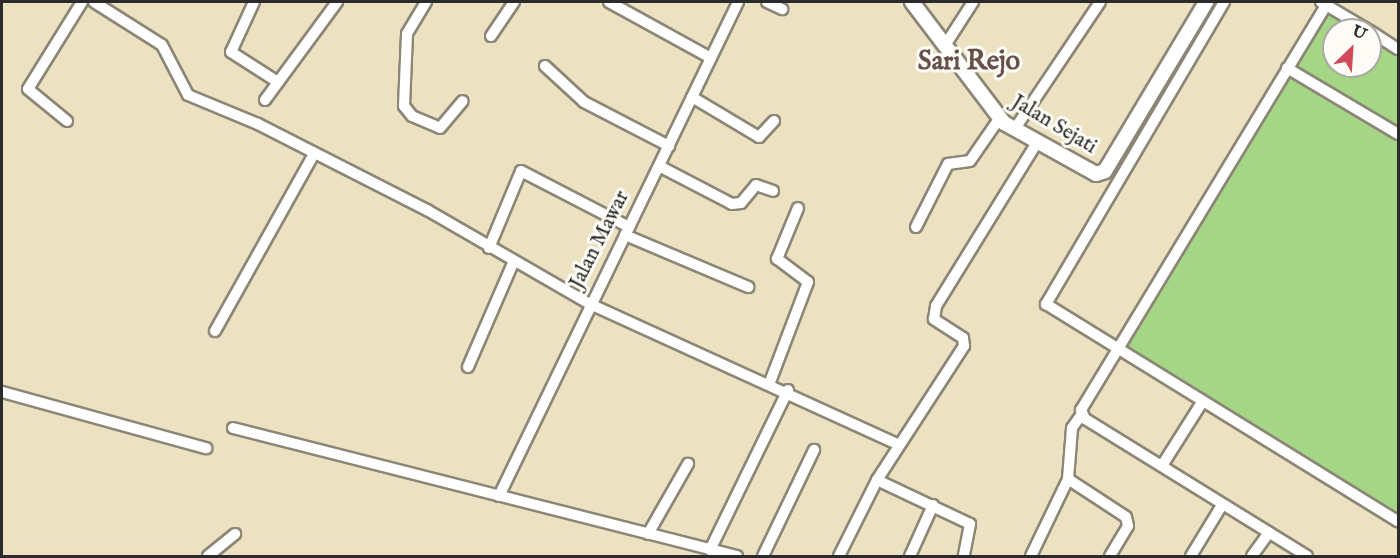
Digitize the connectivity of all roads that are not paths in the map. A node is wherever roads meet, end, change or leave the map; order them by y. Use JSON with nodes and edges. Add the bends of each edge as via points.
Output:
{"nodes":[{"id":1,"x":82,"y":2,"type":"edge"},
{"id":2,"x":94,"y":2,"type":"edge"},
{"id":3,"x":254,"y":2,"type":"edge"},
{"id":4,"x":337,"y":2,"type":"edge"},
{"id":5,"x":426,"y":2,"type":"edge"},
{"id":6,"x":514,"y":2,"type":"edge"},
{"id":7,"x":609,"y":2,"type":"edge"},
{"id":8,"x":738,"y":2,"type":"edge"},
{"id":9,"x":767,"y":2,"type":"edge"},
{"id":10,"x":912,"y":2,"type":"edge"},
{"id":11,"x":973,"y":2,"type":"edge"},
{"id":12,"x":1100,"y":2,"type":"edge"},
{"id":13,"x":1206,"y":2,"type":"edge"},
{"id":14,"x":1224,"y":2,"type":"edge"},
{"id":15,"x":1324,"y":3,"type":"edge"},
{"id":16,"x":782,"y":9,"type":"dead end"},
{"id":17,"x":1348,"y":18,"type":"edge"},
{"id":18,"x":491,"y":36,"type":"dead end"},
{"id":19,"x":1382,"y":39,"type":"edge"},
{"id":20,"x":944,"y":47,"type":"junction"},
{"id":21,"x":1398,"y":49,"type":"edge"},
{"id":22,"x":711,"y":58,"type":"junction"},
{"id":23,"x":544,"y":66,"type":"dead end"},
{"id":24,"x":1287,"y":68,"type":"junction"},
{"id":25,"x":278,"y":82,"type":"junction"},
{"id":26,"x":692,"y":97,"type":"junction"},
{"id":27,"x":265,"y":100,"type":"dead end"},
{"id":28,"x":464,"y":101,"type":"dead end"},
{"id":29,"x":999,"y":119,"type":"junction"},
{"id":30,"x":67,"y":121,"type":"dead end"},
{"id":31,"x":774,"y":121,"type":"dead end"},
{"id":32,"x":1014,"y":130,"type":"junction"},
{"id":33,"x":1398,"y":134,"type":"edge"},
{"id":34,"x":1036,"y":144,"type":"junction"},
{"id":35,"x":669,"y":146,"type":"junction"},
{"id":36,"x":313,"y":156,"type":"junction"},
{"id":37,"x":659,"y":166,"type":"junction"},
{"id":38,"x":773,"y":192,"type":"dead end"},
{"id":39,"x":798,"y":208,"type":"dead end"},
{"id":40,"x":916,"y":227,"type":"dead end"},
{"id":41,"x":627,"y":231,"type":"junction"},
{"id":42,"x":489,"y":248,"type":"junction"},
{"id":43,"x":513,"y":263,"type":"junction"},
{"id":44,"x":748,"y":288,"type":"dead end"},
{"id":45,"x":590,"y":304,"type":"junction"},
{"id":46,"x":215,"y":331,"type":"dead end"},
{"id":47,"x":1116,"y":351,"type":"junction"},
{"id":48,"x":468,"y":368,"type":"dead end"},
{"id":49,"x":770,"y":382,"type":"junction"},
{"id":50,"x":788,"y":390,"type":"junction"},
{"id":51,"x":2,"y":392,"type":"edge"},
{"id":52,"x":1201,"y":404,"type":"junction"},
{"id":53,"x":1081,"y":415,"type":"junction"},
{"id":54,"x":233,"y":428,"type":"dead end"},
{"id":55,"x":899,"y":445,"type":"junction"},
{"id":56,"x":206,"y":448,"type":"dead end"},
{"id":57,"x":814,"y":450,"type":"dead end"},
{"id":58,"x":688,"y":464,"type":"dead end"},
{"id":59,"x":1163,"y":464,"type":"junction"},
{"id":60,"x":1068,"y":479,"type":"junction"},
{"id":61,"x":877,"y":480,"type":"junction"},
{"id":62,"x":499,"y":496,"type":"junction"},
{"id":63,"x":933,"y":505,"type":"junction"},
{"id":64,"x":1222,"y":505,"type":"junction"},
{"id":65,"x":1398,"y":521,"type":"edge"},
{"id":66,"x":1269,"y":533,"type":"junction"},
{"id":67,"x":236,"y":534,"type":"dead end"},
{"id":68,"x":648,"y":534,"type":"junction"},
{"id":69,"x":710,"y":550,"type":"junction"},
{"id":70,"x":1195,"y":555,"type":"edge"},
{"id":71,"x":208,"y":556,"type":"edge"},
{"id":72,"x":737,"y":556,"type":"edge"},
{"id":73,"x":763,"y":556,"type":"edge"},
{"id":74,"x":839,"y":556,"type":"edge"},
{"id":75,"x":910,"y":556,"type":"edge"},
{"id":76,"x":964,"y":556,"type":"edge"},
{"id":77,"x":1031,"y":556,"type":"edge"},
{"id":78,"x":1110,"y":556,"type":"edge"},
{"id":79,"x":1252,"y":556,"type":"edge"},
{"id":80,"x":1307,"y":556,"type":"edge"}],
"edges":[{"from":1,"to":30,"type":"street","via":[[28,89]]},
{"from":2,"to":36,"type":"street","via":[[162,45],[188,95],[258,124]]},
{"from":3,"to":25,"type":"street","via":[[231,52]]},
{"from":4,"to":25,"type":"street"},
{"from":5,"to":28,"type":"street","via":[[407,34],[404,106],[412,116],[440,128]]},
{"from":6,"to":18,"type":"street"},
{"from":7,"to":22,"type":"street"},
{"from":8,"to":22,"type":"street","name":"Jalan Mawar"},
{"from":9,"to":16,"type":"street"},
{"from":10,"to":20,"type":"street","name":"Jalan Sejati"},
{"from":11,"to":20,"type":"street"},
{"from":12,"to":32,"type":"street"},
{"from":13,"to":34,"type":"street","name":"Jalan Sejati","via":[[1105,171],[1096,174]]},
{"from":14,"to":47,"type":"street","via":[[1046,301],[1048,307]]},
{"from":15,"to":17,"type":"street"},
{"from":15,"to":24,"type":"street"},
{"from":19,"to":21,"type":"street"},
{"from":20,"to":29,"type":"street","name":"Jalan Sejati"},
{"from":22,"to":26,"type":"street","name":"Jalan Mawar"},
{"from":23,"to":35,"type":"street","via":[[584,102]]},
{"from":24,"to":33,"type":"street"},
{"from":24,"to":47,"type":"street"},
{"from":25,"to":27,"type":"street"},
{"from":26,"to":31,"type":"street","via":[[759,137]]},
{"from":26,"to":35,"type":"street","name":"Jalan Mawar"},
{"from":29,"to":32,"type":"street","name":"Jalan Sejati"},
{"from":29,"to":40,"type":"street","via":[[970,161],[948,164]]},
{"from":32,"to":34,"type":"street","name":"Jalan Sejati"},
{"from":34,"to":55,"type":"street","via":[[936,306],[934,318],[963,338],[964,346]]},
{"from":35,"to":37,"type":"street","name":"Jalan Mawar"},
{"from":36,"to":42,"type":"street","via":[[427,210]]},
{"from":36,"to":46,"type":"street"},
{"from":37,"to":38,"type":"street","via":[[732,204],[741,203],[756,185]]},
{"from":37,"to":41,"type":"street","name":"Jalan Mawar"},
{"from":39,"to":49,"type":"street","via":[[777,259],[808,282]]},
{"from":41,"to":42,"type":"street","via":[[521,171]]},
{"from":41,"to":44,"type":"street"},
{"from":41,"to":45,"type":"street","name":"Jalan Mawar"},
{"from":42,"to":43,"type":"street"},
{"from":43,"to":45,"type":"street"},
{"from":43,"to":48,"type":"street"},
{"from":45,"to":49,"type":"street"},
{"from":45,"to":62,"type":"street","name":"Jalan Mawar"},
{"from":47,"to":52,"type":"street"},
{"from":47,"to":53,"type":"street"},
{"from":49,"to":50,"type":"street"},
{"from":50,"to":55,"type":"street"},
{"from":50,"to":69,"type":"street"},
{"from":51,"to":56,"type":"street"},
{"from":52,"to":59,"type":"street"},
{"from":52,"to":65,"type":"street"},
{"from":53,"to":59,"type":"street"},
{"from":53,"to":60,"type":"street","via":[[1072,428]]},
{"from":54,"to":62,"type":"street"},
{"from":55,"to":61,"type":"street"},
{"from":57,"to":73,"type":"street"},
{"from":58,"to":68,"type":"street"},
{"from":59,"to":64,"type":"street"},
{"from":60,"to":77,"type":"street"},
{"from":60,"to":78,"type":"street","via":[[1128,520]]},
{"from":61,"to":63,"type":"street"},
{"from":61,"to":74,"type":"street"},
{"from":62,"to":68,"type":"street"},
{"from":63,"to":75,"type":"street"},
{"from":63,"to":76,"type":"street","via":[[970,524]]},
{"from":64,"to":66,"type":"street"},
{"from":64,"to":70,"type":"street"},
{"from":66,"to":79,"type":"street"},
{"from":66,"to":80,"type":"street"},
{"from":67,"to":71,"type":"street"},
{"from":68,"to":69,"type":"street"},
{"from":69,"to":72,"type":"street"}]}
